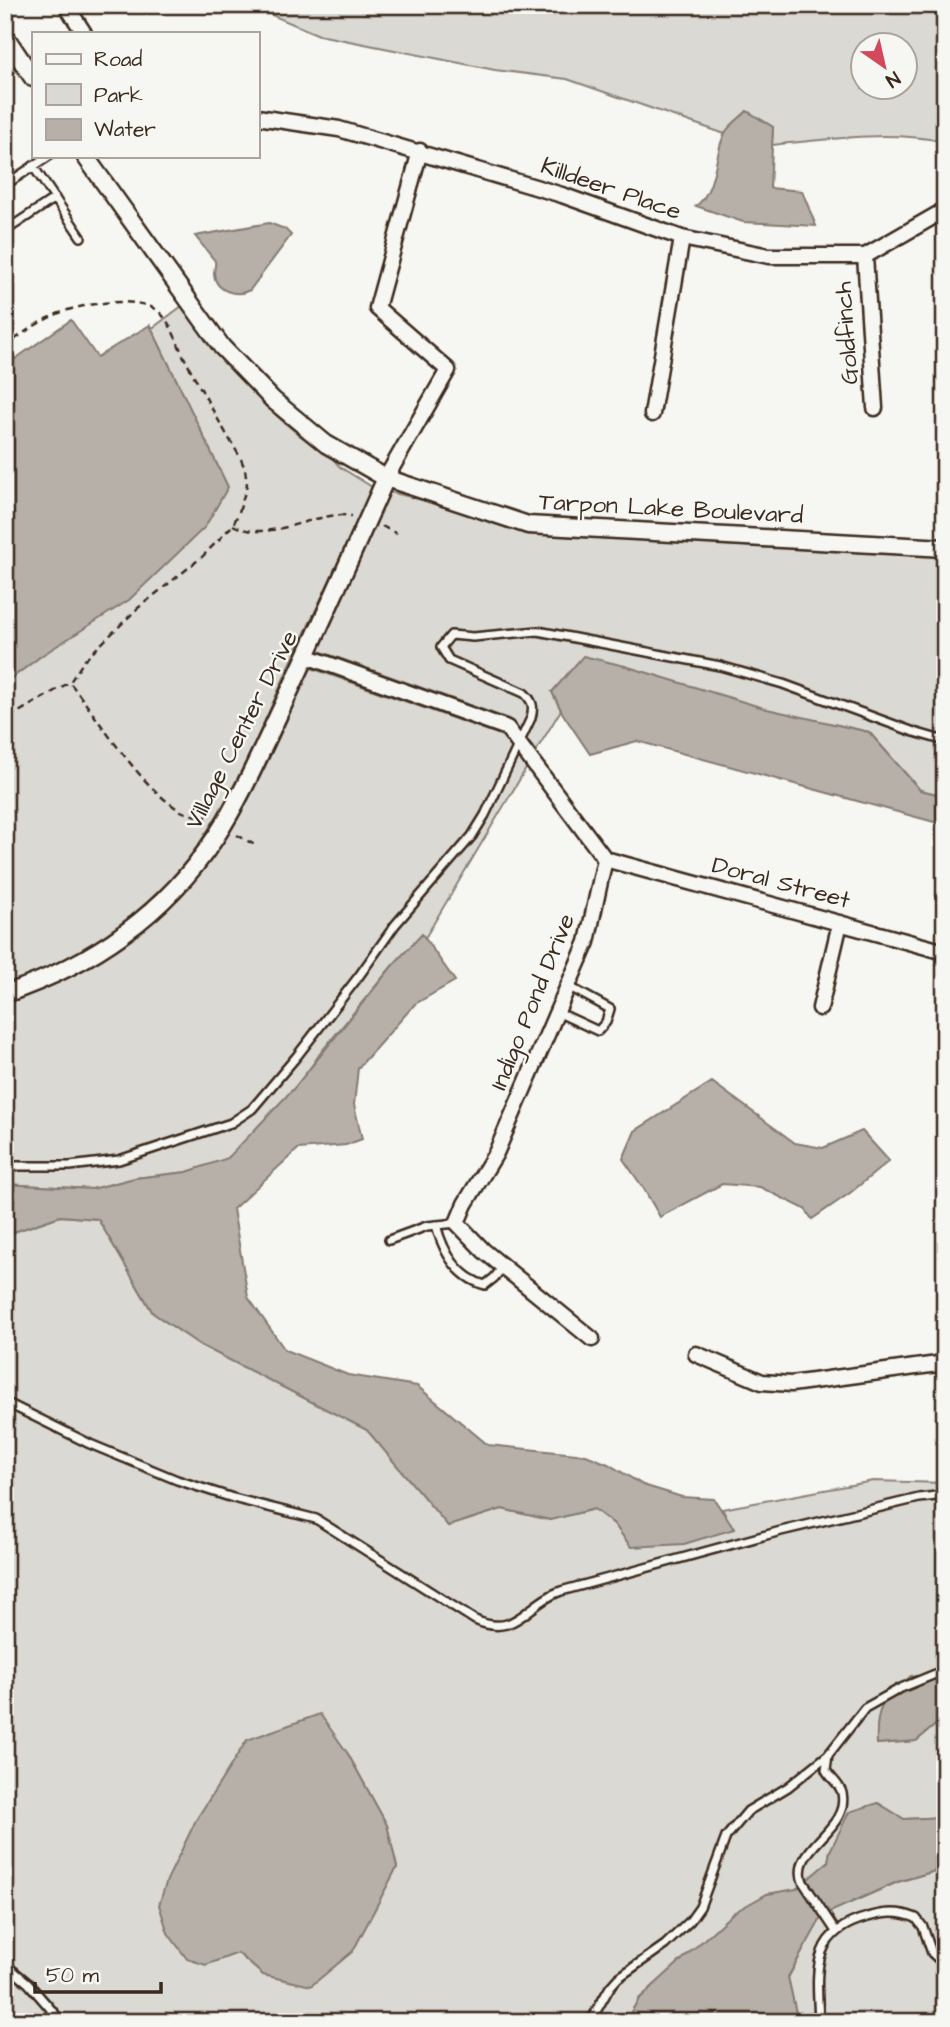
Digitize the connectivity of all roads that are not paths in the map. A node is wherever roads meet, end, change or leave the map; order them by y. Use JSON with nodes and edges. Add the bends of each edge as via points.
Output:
{"nodes":[{"id":1,"x":66,"y":5,"type":"edge"},
{"id":2,"x":83,"y":32,"type":"edge"},
{"id":3,"x":5,"y":36,"type":"edge"},
{"id":4,"x":32,"y":76,"type":"edge"},
{"id":5,"x":259,"y":117,"type":"edge"},
{"id":6,"x":420,"y":151,"type":"junction"},
{"id":7,"x":46,"y":158,"type":"edge"},
{"id":8,"x":86,"y":158,"type":"edge"},
{"id":9,"x":33,"y":166,"type":"junction"},
{"id":10,"x":5,"y":185,"type":"edge"},
{"id":11,"x":55,"y":198,"type":"junction"},
{"id":12,"x":945,"y":210,"type":"edge"},
{"id":13,"x":5,"y":231,"type":"edge"},
{"id":14,"x":82,"y":237,"type":"dead end"},
{"id":15,"x":682,"y":238,"type":"junction"},
{"id":16,"x":865,"y":256,"type":"junction"},
{"id":17,"x":875,"y":408,"type":"dead end"},
{"id":18,"x":652,"y":414,"type":"dead end"},
{"id":19,"x":386,"y":478,"type":"junction"},
{"id":20,"x":945,"y":548,"type":"edge"},
{"id":21,"x":306,"y":656,"type":"junction"},
{"id":22,"x":519,"y":741,"type":"junction"},
{"id":23,"x":945,"y":741,"type":"edge"},
{"id":24,"x":605,"y":859,"type":"junction"},
{"id":25,"x":840,"y":923,"type":"junction"},
{"id":26,"x":945,"y":952,"type":"edge"},
{"id":27,"x":568,"y":986,"type":"junction"},
{"id":28,"x":5,"y":994,"type":"edge"},
{"id":29,"x":820,"y":1008,"type":"dead end"},
{"id":30,"x":557,"y":1012,"type":"junction"},
{"id":31,"x":5,"y":1167,"type":"edge"},
{"id":32,"x":457,"y":1223,"type":"junction"},
{"id":33,"x":436,"y":1225,"type":"junction"},
{"id":34,"x":389,"y":1240,"type":"dead end"},
{"id":35,"x":503,"y":1267,"type":"junction"},
{"id":36,"x":592,"y":1339,"type":"dead end"},
{"id":37,"x":696,"y":1354,"type":"dead end"},
{"id":38,"x":945,"y":1363,"type":"edge"},
{"id":39,"x":5,"y":1402,"type":"edge"},
{"id":40,"x":945,"y":1495,"type":"edge"},
{"id":41,"x":945,"y":1670,"type":"edge"},
{"id":42,"x":828,"y":1755,"type":"junction"},
{"id":43,"x":805,"y":1773,"type":"junction"},
{"id":44,"x":828,"y":1775,"type":"junction"},
{"id":45,"x":833,"y":1928,"type":"junction"},
{"id":46,"x":5,"y":1964,"type":"edge"},
{"id":47,"x":945,"y":1965,"type":"edge"},
{"id":48,"x":945,"y":2013,"type":"edge"},
{"id":49,"x":62,"y":2022,"type":"edge"},
{"id":50,"x":590,"y":2022,"type":"edge"},
{"id":51,"x":819,"y":2022,"type":"edge"},
{"id":52,"x":939,"y":2022,"type":"edge"}],
"edges":[{"from":1,"to":2,"type":"street"},
{"from":3,"to":4,"type":"street"},
{"from":5,"to":6,"type":"street","name":"Killdeer Place","via":[[340,129]]},
{"from":6,"to":15,"type":"street","name":"Killdeer Place"},
{"from":6,"to":19,"type":"street","via":[[377,308],[448,370]]},
{"from":7,"to":9,"type":"lane"},
{"from":8,"to":19,"type":"street","name":"Tarpon Lake Boulevard","via":[[222,347],[273,400],[326,444]]},
{"from":9,"to":10,"type":"lane"},
{"from":9,"to":11,"type":"lane"},
{"from":11,"to":13,"type":"lane"},
{"from":11,"to":14,"type":"lane"},
{"from":12,"to":16,"type":"street","name":"Killdeer Place"},
{"from":15,"to":16,"type":"street","name":"Killdeer Place","via":[[769,256]]},
{"from":15,"to":18,"type":"street"},
{"from":16,"to":17,"type":"street","name":"Goldfinch"},
{"from":19,"to":20,"type":"street","name":"Tarpon Lake Boulevard","via":[[528,525]]},
{"from":19,"to":21,"type":"street","name":"Village Center Drive"},
{"from":21,"to":22,"type":"street","via":[[507,728]]},
{"from":21,"to":28,"type":"street","name":"Village Center Drive","via":[[222,826],[176,887],[132,928],[76,965]]},
{"from":22,"to":23,"type":"lane","via":[[534,707],[530,698],[449,660],[441,647],[451,635],[538,631],[720,666]]},
{"from":22,"to":24,"type":"street"},
{"from":22,"to":31,"type":"lane","via":[[472,836],[395,925],[298,1056],[252,1109],[231,1124],[119,1160]]},
{"from":24,"to":25,"type":"street","name":"Doral Street"},
{"from":24,"to":27,"type":"street","name":"Indigo Pond Drive","via":[[587,942]]},
{"from":25,"to":26,"type":"street","name":"Doral Street"},
{"from":25,"to":29,"type":"street"},
{"from":27,"to":30,"type":"street","name":"Indigo Pond Drive"},
{"from":27,"to":30,"type":"lane","via":[[610,1009],[606,1023],[598,1031]]},
{"from":30,"to":32,"type":"street","name":"Indigo Pond Drive","via":[[496,1153]]},
{"from":32,"to":33,"type":"lane"},
{"from":32,"to":35,"type":"street"},
{"from":33,"to":34,"type":"lane"},
{"from":33,"to":35,"type":"lane","via":[[442,1247],[475,1282],[485,1284]]},
{"from":35,"to":36,"type":"street"},
{"from":37,"to":38,"type":"street","via":[[762,1382],[791,1384]]},
{"from":39,"to":40,"type":"lane","via":[[177,1480],[316,1519],[487,1626],[513,1623],[548,1595],[561,1591],[781,1531]]},
{"from":41,"to":42,"type":"lane","via":[[865,1708]]},
{"from":42,"to":43,"type":"lane"},
{"from":42,"to":44,"type":"lane"},
{"from":43,"to":44,"type":"lane"},
{"from":43,"to":50,"type":"lane","via":[[738,1822],[719,1851],[691,1922],[618,1978]]},
{"from":44,"to":45,"type":"lane","via":[[840,1788],[842,1807],[802,1864],[800,1874]]},
{"from":45,"to":47,"type":"lane","via":[[889,1912],[910,1915],[920,1921],[932,1953]]},
{"from":45,"to":51,"type":"lane","via":[[819,1966]]},
{"from":46,"to":49,"type":"lane"},
{"from":48,"to":52,"type":"lane"}]}
